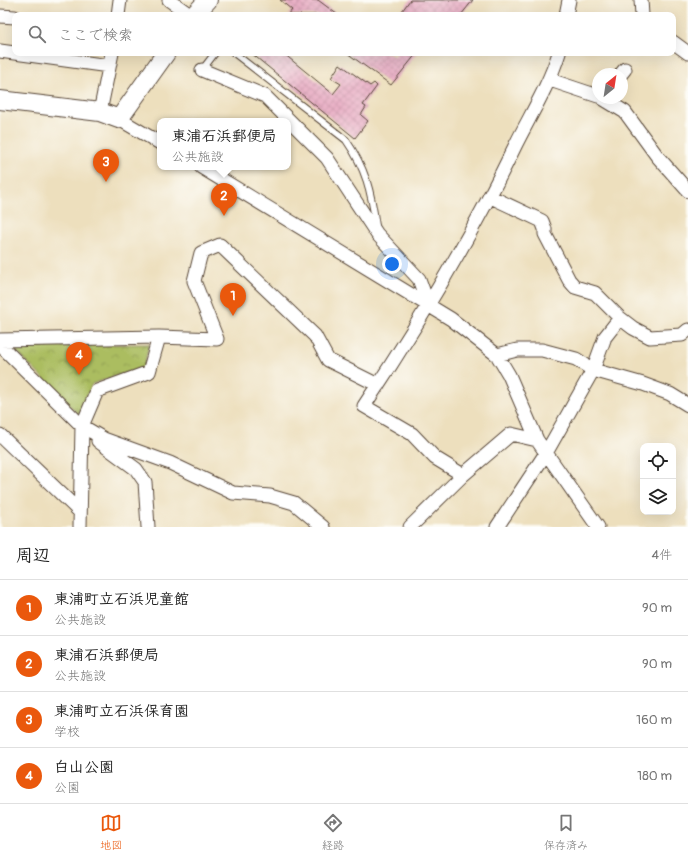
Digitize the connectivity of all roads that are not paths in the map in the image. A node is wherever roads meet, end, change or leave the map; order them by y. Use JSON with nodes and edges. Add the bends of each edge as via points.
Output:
{"nodes":[{"id":1,"x":120,"y":0,"type":"edge"},
{"id":2,"x":169,"y":0,"type":"edge"},
{"id":3,"x":208,"y":0,"type":"edge"},
{"id":4,"x":569,"y":0,"type":"edge"},
{"id":5,"x":641,"y":0,"type":"edge"},
{"id":6,"x":118,"y":12,"type":"edge"},
{"id":7,"x":186,"y":12,"type":"edge"},
{"id":8,"x":197,"y":12,"type":"edge"},
{"id":9,"x":567,"y":12,"type":"edge"},
{"id":10,"x":642,"y":12,"type":"edge"},
{"id":11,"x":0,"y":16,"type":"edge"},
{"id":12,"x":12,"y":17,"type":"edge"},
{"id":13,"x":676,"y":44,"type":"edge"},
{"id":14,"x":0,"y":51,"type":"edge"},
{"id":15,"x":12,"y":52,"type":"edge"},
{"id":16,"x":688,"y":53,"type":"edge"},
{"id":17,"x":69,"y":56,"type":"edge"},
{"id":18,"x":164,"y":56,"type":"edge"},
{"id":19,"x":213,"y":56,"type":"edge"},
{"id":20,"x":238,"y":56,"type":"edge"},
{"id":21,"x":557,"y":56,"type":"edge"},
{"id":22,"x":110,"y":59,"type":"edge"},
{"id":23,"x":202,"y":70,"type":"joint"},
{"id":24,"x":550,"y":80,"type":"junction"},
{"id":25,"x":274,"y":84,"type":"junction"},
{"id":26,"x":592,"y":94,"type":"edge"},
{"id":27,"x":266,"y":96,"type":"junction"},
{"id":28,"x":0,"y":100,"type":"edge"},
{"id":29,"x":612,"y":104,"type":"edge"},
{"id":30,"x":100,"y":112,"type":"junction"},
{"id":31,"x":119,"y":118,"type":"junction"},
{"id":32,"x":288,"y":118,"type":"edge"},
{"id":33,"x":291,"y":121,"type":"edge"},
{"id":34,"x":157,"y":141,"type":"edge"},
{"id":35,"x":206,"y":170,"type":"edge"},
{"id":36,"x":688,"y":190,"type":"edge"},
{"id":37,"x":491,"y":197,"type":"junction"},
{"id":38,"x":377,"y":234,"type":"junction"},
{"id":39,"x":428,"y":307,"type":"junction"},
{"id":40,"x":620,"y":318,"type":"junction"},
{"id":41,"x":688,"y":330,"type":"edge"},
{"id":42,"x":159,"y":337,"type":"junction"},
{"id":43,"x":0,"y":340,"type":"edge"},
{"id":44,"x":0,"y":345,"type":"edge"},
{"id":45,"x":497,"y":355,"type":"junction"},
{"id":46,"x":593,"y":370,"type":"junction"},
{"id":47,"x":378,"y":385,"type":"junction"},
{"id":48,"x":688,"y":405,"type":"edge"},
{"id":49,"x":82,"y":426,"type":"junction"},
{"id":50,"x":0,"y":435,"type":"edge"},
{"id":51,"x":538,"y":440,"type":"junction"},
{"id":52,"x":81,"y":443,"type":"junction"},
{"id":53,"x":546,"y":453,"type":"junction"},
{"id":54,"x":119,"y":456,"type":"junction"},
{"id":55,"x":462,"y":475,"type":"junction"},
{"id":56,"x":79,"y":511,"type":"junction"},
{"id":57,"x":80,"y":527,"type":"edge"},
{"id":58,"x":148,"y":527,"type":"edge"},
{"id":59,"x":323,"y":527,"type":"edge"},
{"id":60,"x":410,"y":527,"type":"edge"},
{"id":61,"x":497,"y":527,"type":"edge"},
{"id":62,"x":598,"y":527,"type":"edge"}],
"edges":[{"from":1,"to":6,"type":"street"},
{"from":2,"to":7,"type":"street"},
{"from":3,"to":8,"type":"street"},
{"from":4,"to":9,"type":"street"},
{"from":5,"to":10,"type":"street"},
{"from":11,"to":12,"type":"street"},
{"from":13,"to":16,"type":"street"},
{"from":14,"to":15,"type":"street"},
{"from":17,"to":22,"type":"street"},
{"from":18,"to":31,"type":"street"},
{"from":19,"to":23,"type":"lane"},
{"from":20,"to":25,"type":"lane"},
{"from":21,"to":24,"type":"street"},
{"from":22,"to":30,"type":"street"},
{"from":23,"to":27,"type":"street"},
{"from":24,"to":26,"type":"street"},
{"from":24,"to":37,"type":"street"},
{"from":25,"to":27,"type":"lane"},
{"from":25,"to":38,"type":"lane","via":[[346,140],[358,157],[371,190]]},
{"from":27,"to":32,"type":"street"},
{"from":28,"to":30,"type":"street"},
{"from":29,"to":36,"type":"street","via":[[625,112],[657,156]]},
{"from":30,"to":31,"type":"street"},
{"from":31,"to":34,"type":"street"},
{"from":33,"to":38,"type":"street","via":[[327,158]]},
{"from":35,"to":39,"type":"street"},
{"from":37,"to":39,"type":"street"},
{"from":37,"to":40,"type":"street","via":[[542,222],[545,234],[569,280],[575,287],[595,293]]},
{"from":38,"to":39,"type":"street","via":[[419,279]]},
{"from":39,"to":45,"type":"street","via":[[451,319]]},
{"from":39,"to":47,"type":"street"},
{"from":40,"to":41,"type":"street","via":[[650,337],[682,335]]},
{"from":40,"to":46,"type":"street","via":[[605,337]]},
{"from":42,"to":43,"type":"street"},
{"from":42,"to":47,"type":"street","via":[[217,339],[194,281],[201,253],[220,245],[315,336],[328,360]]},
{"from":42,"to":49,"type":"street","via":[[149,372],[97,391]]},
{"from":44,"to":49,"type":"street"},
{"from":45,"to":46,"type":"street","via":[[517,350],[542,350],[576,359]]},
{"from":45,"to":51,"type":"street","via":[[509,375]]},
{"from":46,"to":48,"type":"street","via":[[643,384],[670,394]]},
{"from":46,"to":53,"type":"street"},
{"from":47,"to":55,"type":"street","via":[[364,406],[412,434],[435,458]]},
{"from":49,"to":52,"type":"street"},
{"from":49,"to":54,"type":"street"},
{"from":49,"to":59,"type":"street","via":[[104,439],[170,463],[233,493],[270,496],[294,503]]},
{"from":50,"to":56,"type":"street"},
{"from":51,"to":53,"type":"street"},
{"from":51,"to":55,"type":"street","via":[[511,434]]},
{"from":52,"to":54,"type":"street","via":[[94,445]]},
{"from":52,"to":56,"type":"street"},
{"from":53,"to":61,"type":"street"},
{"from":53,"to":62,"type":"street"},
{"from":54,"to":58,"type":"street","via":[[136,469],[145,482]]},
{"from":55,"to":60,"type":"street"},
{"from":56,"to":57,"type":"street"}]}
